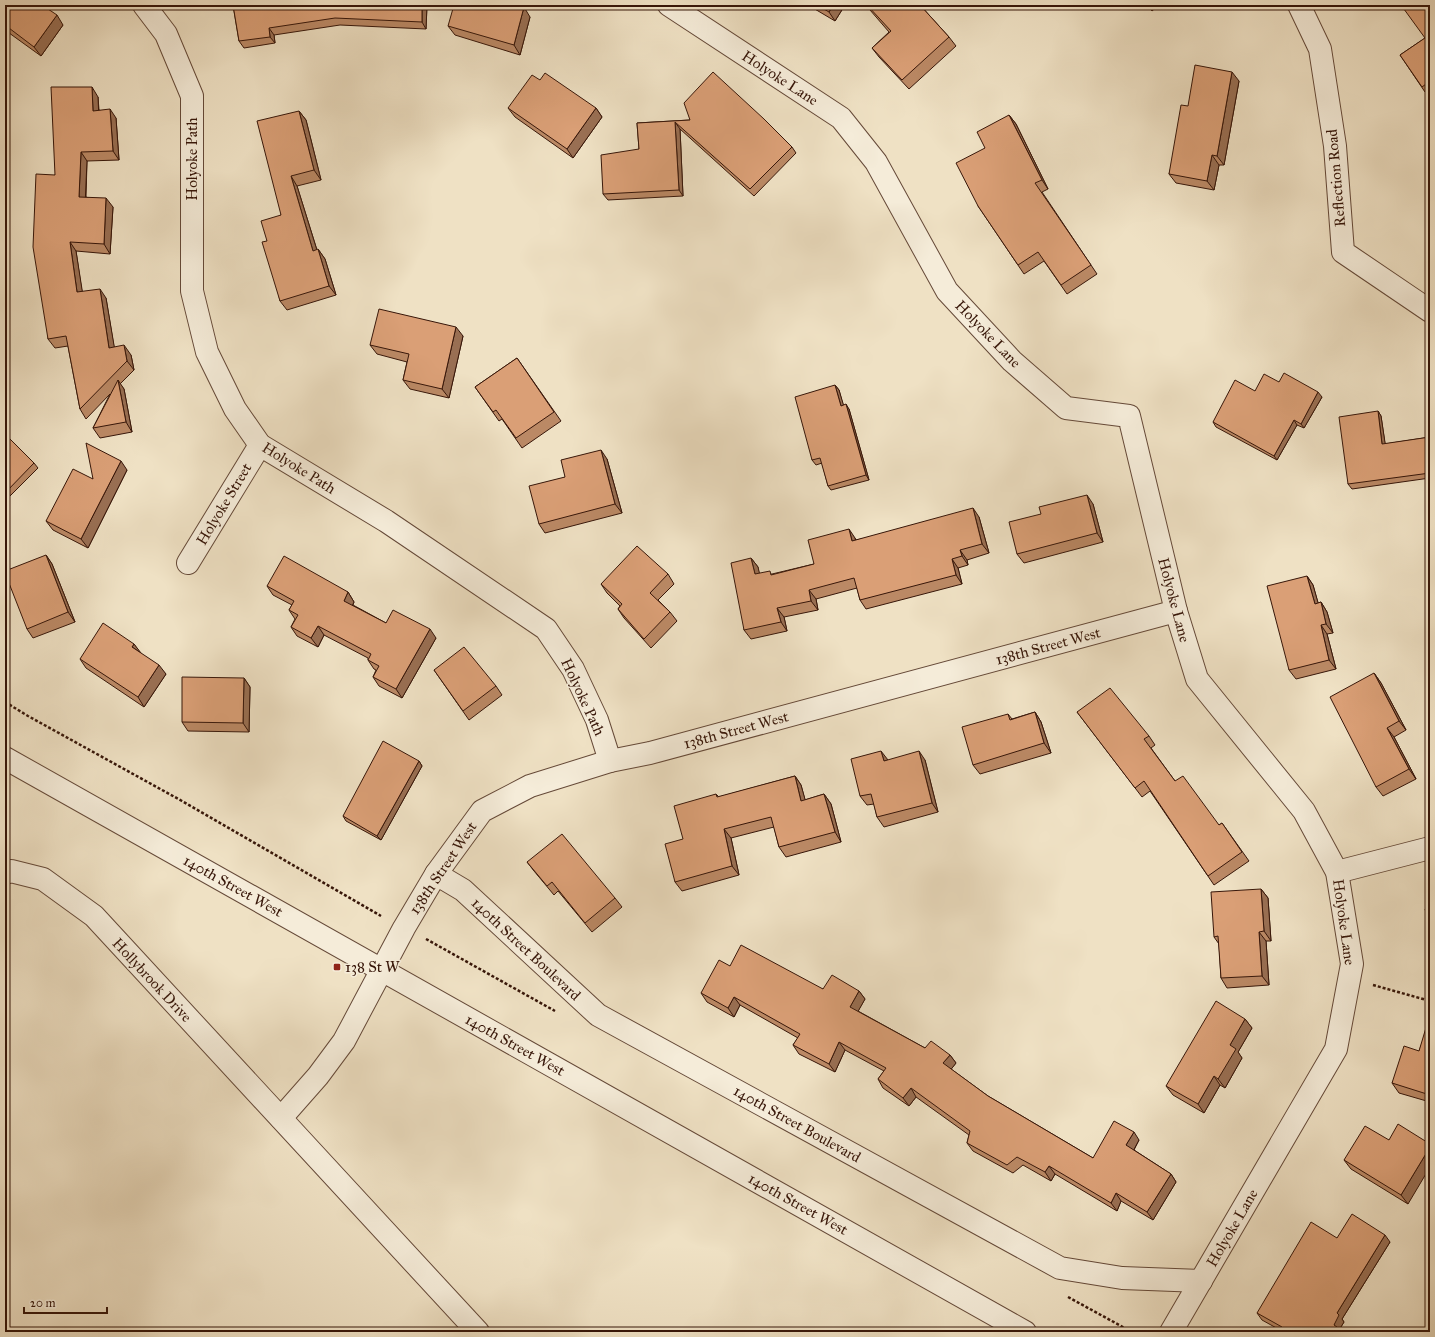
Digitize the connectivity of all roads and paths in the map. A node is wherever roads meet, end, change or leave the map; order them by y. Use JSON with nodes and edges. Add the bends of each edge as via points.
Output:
{"nodes":[{"id":1,"x":144,"y":5,"type":"edge"},
{"id":2,"x":669,"y":5,"type":"edge"},
{"id":3,"x":1299,"y":5,"type":"edge"},
{"id":4,"x":1430,"y":311,"type":"edge"},
{"id":5,"x":260,"y":445,"type":"junction"},
{"id":6,"x":188,"y":563,"type":"dead end"},
{"id":7,"x":1176,"y":611,"type":"junction"},
{"id":8,"x":5,"y":702,"type":"edge"},
{"id":9,"x":5,"y":758,"type":"edge"},
{"id":10,"x":610,"y":762,"type":"junction"},
{"id":11,"x":1430,"y":848,"type":"edge"},
{"id":12,"x":1337,"y":872,"type":"junction"},
{"id":13,"x":5,"y":873,"type":"edge"},
{"id":14,"x":436,"y":874,"type":"junction"},
{"id":15,"x":377,"y":914,"type":"dead end"},
{"id":16,"x":381,"y":970,"type":"junction"},
{"id":17,"x":1349,"y":980,"type":"junction"},
{"id":18,"x":1430,"y":1001,"type":"edge"},
{"id":19,"x":281,"y":1118,"type":"junction"},
{"id":20,"x":1201,"y":1281,"type":"junction"},
{"id":21,"x":478,"y":1332,"type":"edge"},
{"id":22,"x":1025,"y":1332,"type":"edge"},
{"id":23,"x":1171,"y":1332,"type":"edge"}],
"edges":[{"from":1,"to":5,"type":"street","name":"Holyoke Path","via":[[166,34],[192,96],[192,291],[207,352],[235,409]]},
{"from":2,"to":7,"type":"street","name":"Holyoke Lane","via":[[841,118],[876,162],[947,291],[1012,362],[1066,408],[1129,416]]},
{"from":3,"to":4,"type":"street","name":"Reflection Road","via":[[1320,49],[1335,146],[1343,252]]},
{"from":5,"to":6,"type":"street","name":"Holyoke Street"},
{"from":5,"to":10,"type":"street","name":"Holyoke Path","via":[[386,521],[546,629],[573,669],[597,720]]},
{"from":7,"to":10,"type":"street","name":"138th Street West"},
{"from":7,"to":12,"type":"street","name":"Holyoke Lane","via":[[1197,679],[1304,811]]},
{"from":8,"to":15,"type":"path"},
{"from":9,"to":16,"type":"street","name":"140th Street West"},
{"from":10,"to":14,"type":"street","name":"138th Street West","via":[[530,786],[482,811]]},
{"from":11,"to":12,"type":"street"},
{"from":12,"to":17,"type":"street","name":"Holyoke Lane","via":[[1352,964]]},
{"from":13,"to":19,"type":"street","name":"Hollybrook Drive","via":[[11,871],[43,879],[94,916]]},
{"from":14,"to":16,"type":"street","name":"138th Street West"},
{"from":14,"to":20,"type":"street","name":"140th Street Boulevard","via":[[463,890],[598,1015],[1060,1268],[1122,1278]]},
{"from":16,"to":19,"type":"street","name":"138th Street West","via":[[344,1041],[318,1076]]},
{"from":16,"to":22,"type":"street","name":"140th Street West"},
{"from":17,"to":18,"type":"path"},
{"from":17,"to":20,"type":"street","name":"Holyoke Lane","via":[[1336,1049]]},
{"from":19,"to":21,"type":"street","name":"Hollybrook Drive"},
{"from":20,"to":23,"type":"street","name":"Holyoke Lane"}]}
